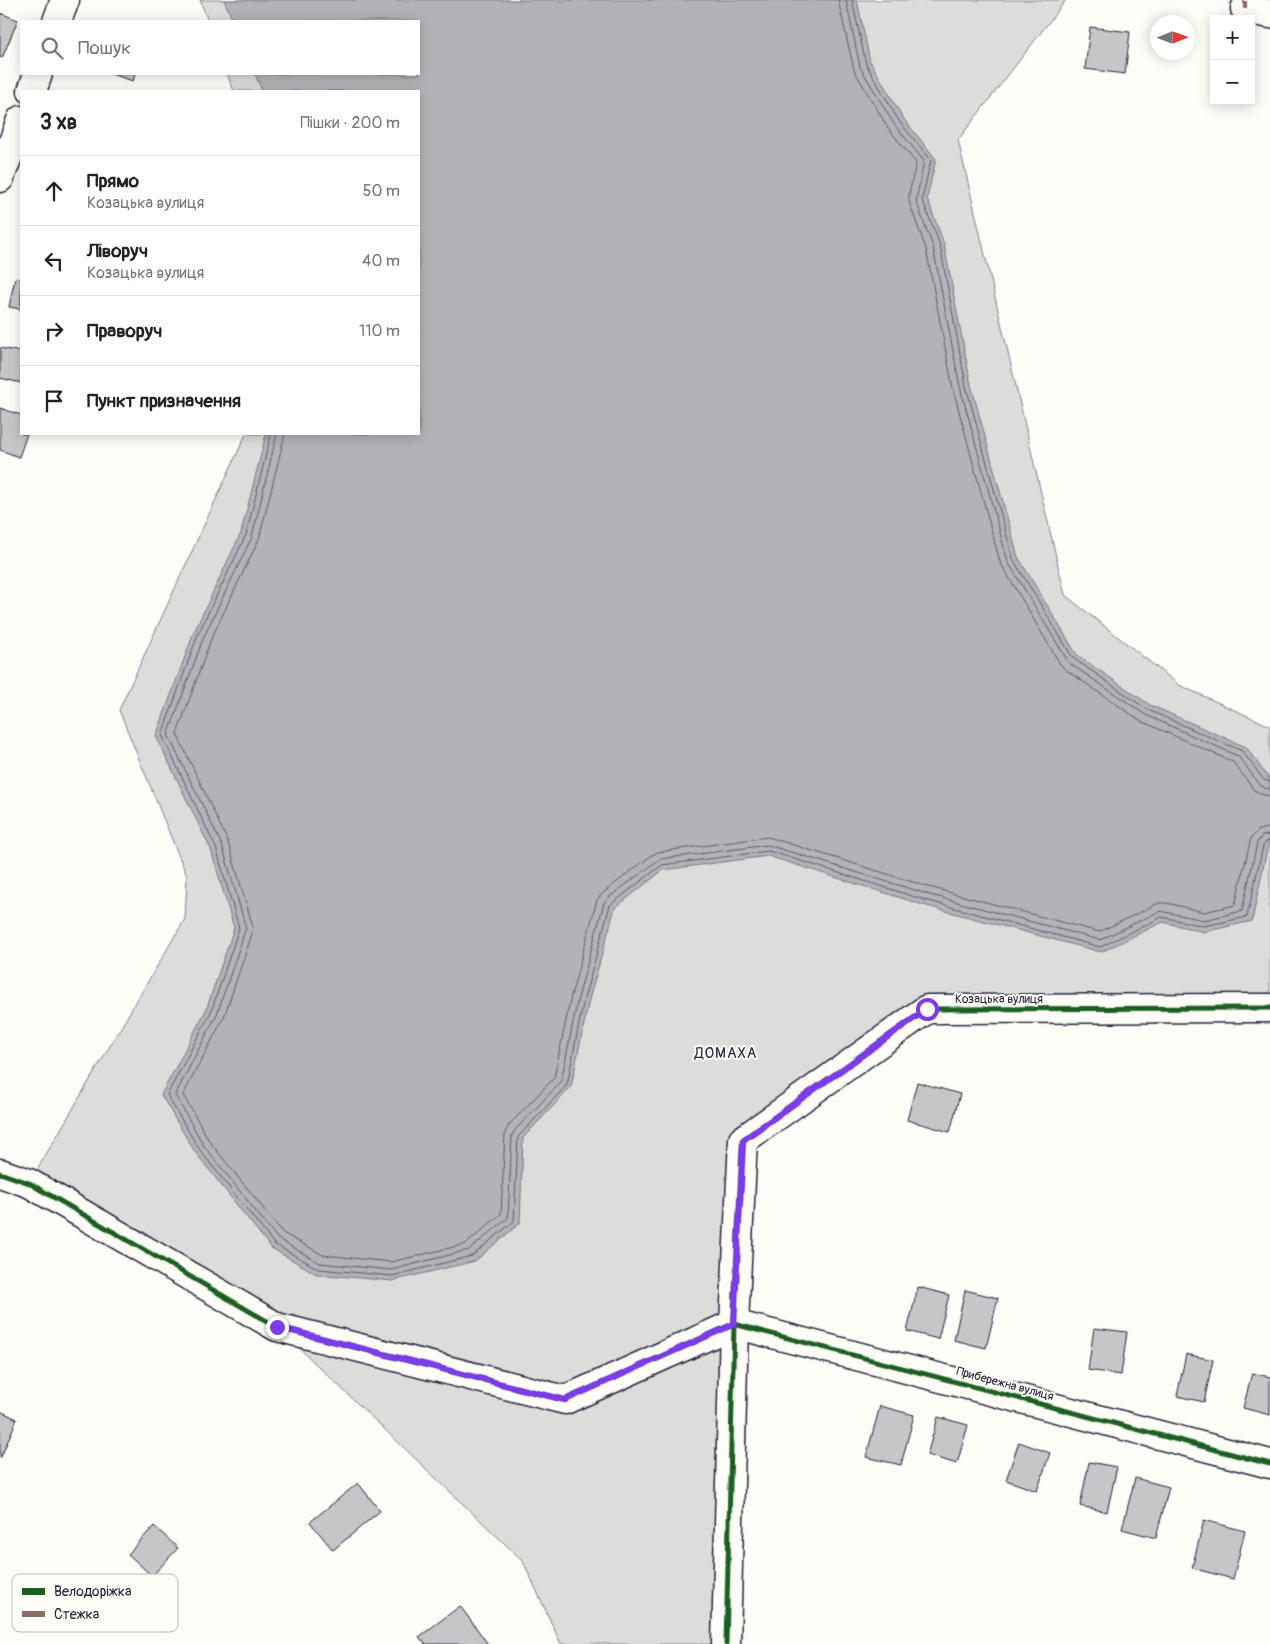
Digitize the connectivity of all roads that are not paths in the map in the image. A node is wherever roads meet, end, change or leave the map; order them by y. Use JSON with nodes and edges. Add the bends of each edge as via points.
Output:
{"nodes":[{"id":1,"x":65,"y":0,"type":"edge"},
{"id":2,"x":57,"y":20,"type":"edge"},
{"id":3,"x":38,"y":75,"type":"edge"},
{"id":4,"x":32,"y":90,"type":"edge"},
{"id":5,"x":20,"y":123,"type":"edge"},
{"id":6,"x":0,"y":178,"type":"edge"},
{"id":7,"x":1270,"y":1008,"type":"edge"},
{"id":8,"x":0,"y":1173,"type":"edge"},
{"id":9,"x":734,"y":1324,"type":"junction"},
{"id":10,"x":1270,"y":1464,"type":"edge"},
{"id":11,"x":726,"y":1644,"type":"edge"}],
"edges":[{"from":1,"to":2,"type":"street"},
{"from":3,"to":4,"type":"street"},
{"from":5,"to":6,"type":"street"},
{"from":7,"to":9,"type":"street","name":"Козацька вулиця","via":[[927,1009],[743,1140]]},
{"from":8,"to":9,"type":"street","via":[[29,1183],[277,1327],[565,1400]]},
{"from":9,"to":10,"type":"street","name":"Прибережна вулиця"},
{"from":9,"to":11,"type":"street"}]}
